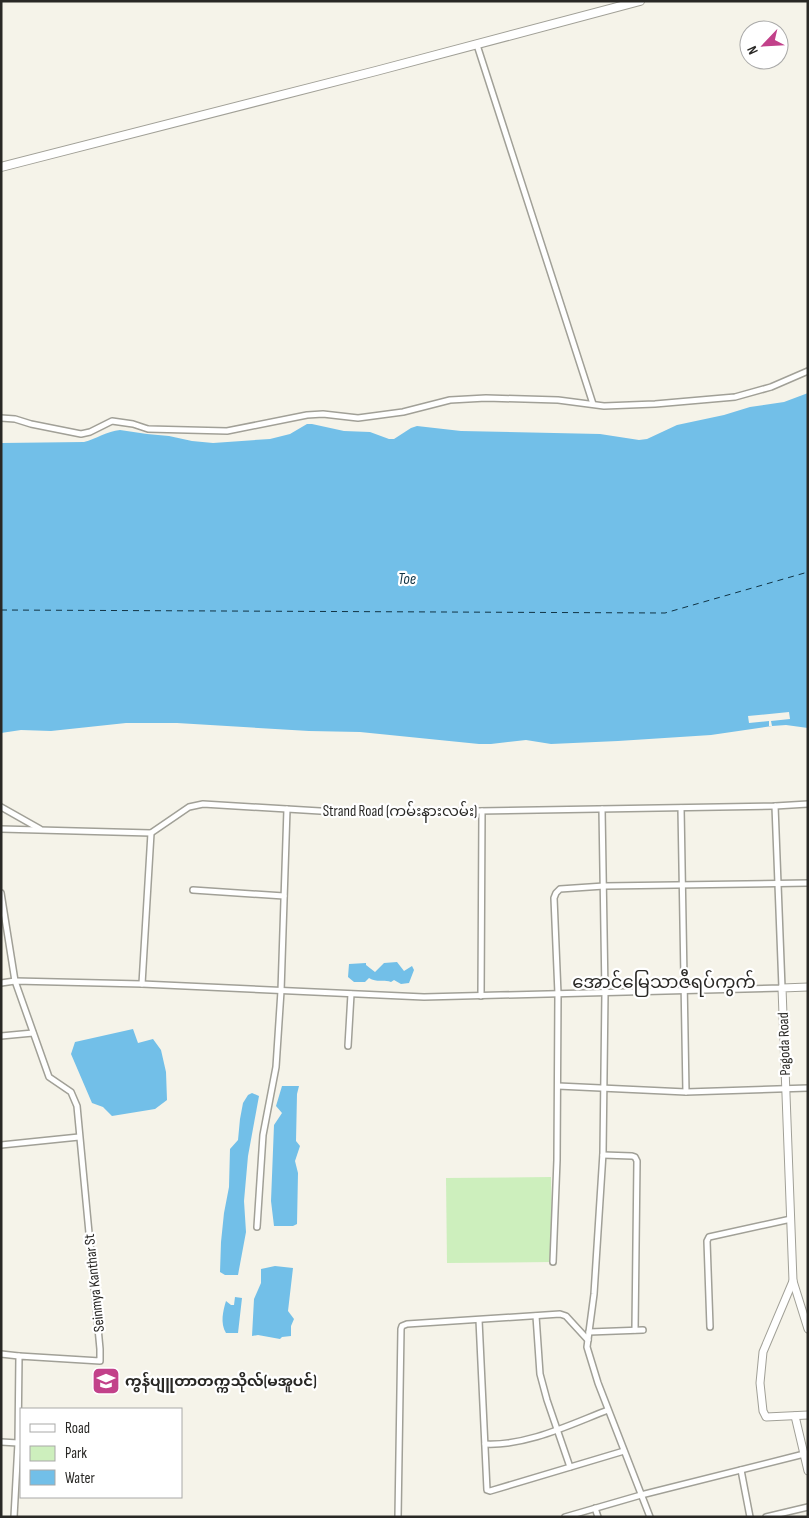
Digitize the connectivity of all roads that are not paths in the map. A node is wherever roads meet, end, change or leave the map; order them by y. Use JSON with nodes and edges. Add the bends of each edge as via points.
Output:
{"nodes":[{"id":1,"x":640,"y":1,"type":"edge"},
{"id":2,"x":477,"y":45,"type":"junction"},
{"id":3,"x":1,"y":167,"type":"edge"},
{"id":4,"x":808,"y":371,"type":"edge"},
{"id":5,"x":592,"y":404,"type":"junction"},
{"id":6,"x":1,"y":418,"type":"edge"},
{"id":7,"x":808,"y":804,"type":"edge"},
{"id":8,"x":775,"y":806,"type":"junction"},
{"id":9,"x":1,"y":807,"type":"edge"},
{"id":10,"x":681,"y":808,"type":"junction"},
{"id":11,"x":286,"y":809,"type":"junction"},
{"id":12,"x":602,"y":809,"type":"junction"},
{"id":13,"x":482,"y":811,"type":"junction"},
{"id":14,"x":1,"y":829,"type":"edge"},
{"id":15,"x":42,"y":830,"type":"junction"},
{"id":16,"x":152,"y":833,"type":"junction"},
{"id":17,"x":808,"y":883,"type":"edge"},
{"id":18,"x":778,"y":884,"type":"junction"},
{"id":19,"x":682,"y":885,"type":"junction"},
{"id":20,"x":604,"y":886,"type":"junction"},
{"id":21,"x":193,"y":890,"type":"dead end"},
{"id":22,"x":1,"y":893,"type":"edge"},
{"id":23,"x":284,"y":896,"type":"junction"},
{"id":24,"x":15,"y":981,"type":"junction"},
{"id":25,"x":1,"y":983,"type":"edge"},
{"id":26,"x":142,"y":984,"type":"junction"},
{"id":27,"x":808,"y":987,"type":"edge"},
{"id":28,"x":782,"y":988,"type":"junction"},
{"id":29,"x":684,"y":990,"type":"junction"},
{"id":30,"x":281,"y":991,"type":"junction"},
{"id":31,"x":605,"y":992,"type":"junction"},
{"id":32,"x":351,"y":994,"type":"junction"},
{"id":33,"x":558,"y":994,"type":"junction"},
{"id":34,"x":481,"y":996,"type":"junction"},
{"id":35,"x":33,"y":1032,"type":"junction"},
{"id":36,"x":1,"y":1036,"type":"edge"},
{"id":37,"x":348,"y":1046,"type":"dead end"},
{"id":38,"x":558,"y":1086,"type":"junction"},
{"id":39,"x":604,"y":1088,"type":"junction"},
{"id":40,"x":808,"y":1088,"type":"edge"},
{"id":41,"x":786,"y":1089,"type":"junction"},
{"id":42,"x":686,"y":1092,"type":"junction"},
{"id":43,"x":80,"y":1136,"type":"junction"},
{"id":44,"x":1,"y":1145,"type":"edge"},
{"id":45,"x":603,"y":1155,"type":"junction"},
{"id":46,"x":791,"y":1219,"type":"junction"},
{"id":47,"x":257,"y":1227,"type":"dead end"},
{"id":48,"x":552,"y":1262,"type":"dead end"},
{"id":49,"x":794,"y":1281,"type":"junction"},
{"id":50,"x":536,"y":1316,"type":"junction"},
{"id":51,"x":479,"y":1320,"type":"junction"},
{"id":52,"x":710,"y":1327,"type":"dead end"},
{"id":53,"x":808,"y":1329,"type":"edge"},
{"id":54,"x":635,"y":1330,"type":"junction"},
{"id":55,"x":643,"y":1330,"type":"dead end"},
{"id":56,"x":589,"y":1332,"type":"junction"},
{"id":57,"x":588,"y":1340,"type":"junction"},
{"id":58,"x":1,"y":1354,"type":"edge"},
{"id":59,"x":19,"y":1356,"type":"junction"},
{"id":60,"x":608,"y":1410,"type":"junction"},
{"id":61,"x":808,"y":1415,"type":"edge"},
{"id":62,"x":795,"y":1416,"type":"junction"},
{"id":63,"x":557,"y":1430,"type":"junction"},
{"id":64,"x":1,"y":1442,"type":"edge"},
{"id":65,"x":18,"y":1443,"type":"junction"},
{"id":66,"x":484,"y":1444,"type":"junction"},
{"id":67,"x":624,"y":1451,"type":"junction"},
{"id":68,"x":806,"y":1454,"type":"edge"},
{"id":69,"x":570,"y":1467,"type":"junction"},
{"id":70,"x":742,"y":1470,"type":"junction"},
{"id":71,"x":808,"y":1471,"type":"edge"},
{"id":72,"x":641,"y":1495,"type":"junction"},
{"id":73,"x":808,"y":1507,"type":"edge"},
{"id":74,"x":595,"y":1508,"type":"junction"},
{"id":75,"x":14,"y":1517,"type":"edge"},
{"id":76,"x":398,"y":1517,"type":"edge"},
{"id":77,"x":565,"y":1517,"type":"edge"},
{"id":78,"x":598,"y":1517,"type":"edge"},
{"id":79,"x":650,"y":1517,"type":"edge"},
{"id":80,"x":750,"y":1517,"type":"edge"},
{"id":81,"x":766,"y":1517,"type":"edge"}],
"edges":[{"from":1,"to":2,"type":"main road"},
{"from":2,"to":3,"type":"main road"},
{"from":2,"to":5,"type":"street"},
{"from":4,"to":5,"type":"street","via":[[771,387],[735,397],[655,404]]},
{"from":5,"to":6,"type":"street","via":[[558,400],[450,400],[403,412],[358,418],[307,415],[227,431],[148,429],[112,421],[81,434]]},
{"from":7,"to":8,"type":"street","name":"Strand Road (ကမ်းနားလမ်း)"},
{"from":8,"to":10,"type":"street","name":"Strand Road (ကမ်းနားလမ်း)"},
{"from":8,"to":18,"type":"street","name":"Pagoda Road"},
{"from":9,"to":15,"type":"street"},
{"from":10,"to":12,"type":"street","name":"Strand Road (ကမ်းနားလမ်း)"},
{"from":10,"to":19,"type":"street"},
{"from":11,"to":13,"type":"street","name":"Strand Road (ကမ်းနားလမ်း)","via":[[354,813]]},
{"from":11,"to":16,"type":"street","name":"Strand Road (ကမ်းနားလမ်း)","via":[[203,804],[189,807]]},
{"from":11,"to":23,"type":"street"},
{"from":12,"to":13,"type":"street","name":"Strand Road (ကမ်းနားလမ်း)"},
{"from":12,"to":20,"type":"street"},
{"from":13,"to":34,"type":"street"},
{"from":14,"to":15,"type":"street"},
{"from":15,"to":16,"type":"street"},
{"from":16,"to":26,"type":"street"},
{"from":17,"to":18,"type":"street"},
{"from":18,"to":19,"type":"street"},
{"from":18,"to":28,"type":"street","name":"Pagoda Road"},
{"from":19,"to":20,"type":"street"},
{"from":19,"to":29,"type":"street"},
{"from":20,"to":31,"type":"street"},
{"from":20,"to":33,"type":"street","via":[[560,889],[556,893]]},
{"from":21,"to":23,"type":"street"},
{"from":22,"to":24,"type":"street","name":"Seinmya Kanthar St"},
{"from":23,"to":30,"type":"street"},
{"from":24,"to":25,"type":"street"},
{"from":24,"to":26,"type":"street"},
{"from":24,"to":35,"type":"street","name":"Seinmya Kanthar St"},
{"from":26,"to":30,"type":"street"},
{"from":27,"to":28,"type":"main road"},
{"from":28,"to":29,"type":"street"},
{"from":28,"to":41,"type":"main road","name":"Pagoda Road"},
{"from":29,"to":31,"type":"street"},
{"from":29,"to":42,"type":"street"},
{"from":30,"to":32,"type":"street"},
{"from":30,"to":47,"type":"street","via":[[276,1067],[263,1135]]},
{"from":31,"to":33,"type":"street"},
{"from":31,"to":39,"type":"street"},
{"from":32,"to":34,"type":"street"},
{"from":32,"to":37,"type":"street"},
{"from":33,"to":34,"type":"street"},
{"from":33,"to":38,"type":"street"},
{"from":35,"to":36,"type":"street"},
{"from":35,"to":43,"type":"street","name":"Seinmya Kanthar St","via":[[49,1076],[71,1092]]},
{"from":38,"to":39,"type":"street"},
{"from":38,"to":48,"type":"street"},
{"from":39,"to":42,"type":"street"},
{"from":39,"to":45,"type":"street"},
{"from":40,"to":41,"type":"street"},
{"from":41,"to":42,"type":"street"},
{"from":41,"to":46,"type":"main road","name":"Pagoda Road"},
{"from":43,"to":44,"type":"street"},
{"from":43,"to":59,"type":"street","name":"Seinmya Kanthar St","via":[[100,1361]]},
{"from":45,"to":54,"type":"street","via":[[632,1156],[637,1160]]},
{"from":45,"to":56,"type":"street"},
{"from":46,"to":49,"type":"main road","name":"Pagoda Road"},
{"from":46,"to":52,"type":"street","via":[[709,1237]]},
{"from":49,"to":53,"type":"main road","name":"Pagoda Road"},
{"from":49,"to":62,"type":"main road","name":"Pagoda Road","via":[[764,1348],[760,1383],[766,1417]]},
{"from":50,"to":51,"type":"street"},
{"from":50,"to":57,"type":"street","via":[[566,1316]]},
{"from":50,"to":63,"type":"street","via":[[540,1374]]},
{"from":51,"to":66,"type":"street"},
{"from":51,"to":76,"type":"street","via":[[401,1327]]},
{"from":54,"to":55,"type":"street"},
{"from":54,"to":56,"type":"street"},
{"from":56,"to":57,"type":"street"},
{"from":57,"to":60,"type":"street"},
{"from":58,"to":59,"type":"street"},
{"from":59,"to":65,"type":"street"},
{"from":60,"to":63,"type":"street"},
{"from":60,"to":67,"type":"street"},
{"from":61,"to":62,"type":"main road","name":"Pagoda Road"},
{"from":62,"to":68,"type":"main road"},
{"from":63,"to":66,"type":"street","via":[[522,1441]]},
{"from":63,"to":69,"type":"street"},
{"from":64,"to":65,"type":"street"},
{"from":65,"to":75,"type":"street"},
{"from":66,"to":69,"type":"street","via":[[488,1491]]},
{"from":67,"to":69,"type":"street"},
{"from":67,"to":72,"type":"street"},
{"from":68,"to":70,"type":"street"},
{"from":68,"to":71,"type":"main road"},
{"from":70,"to":72,"type":"street"},
{"from":70,"to":80,"type":"street"},
{"from":72,"to":74,"type":"street"},
{"from":72,"to":79,"type":"street"},
{"from":73,"to":81,"type":"street"},
{"from":74,"to":77,"type":"street"},
{"from":74,"to":78,"type":"street"}]}
